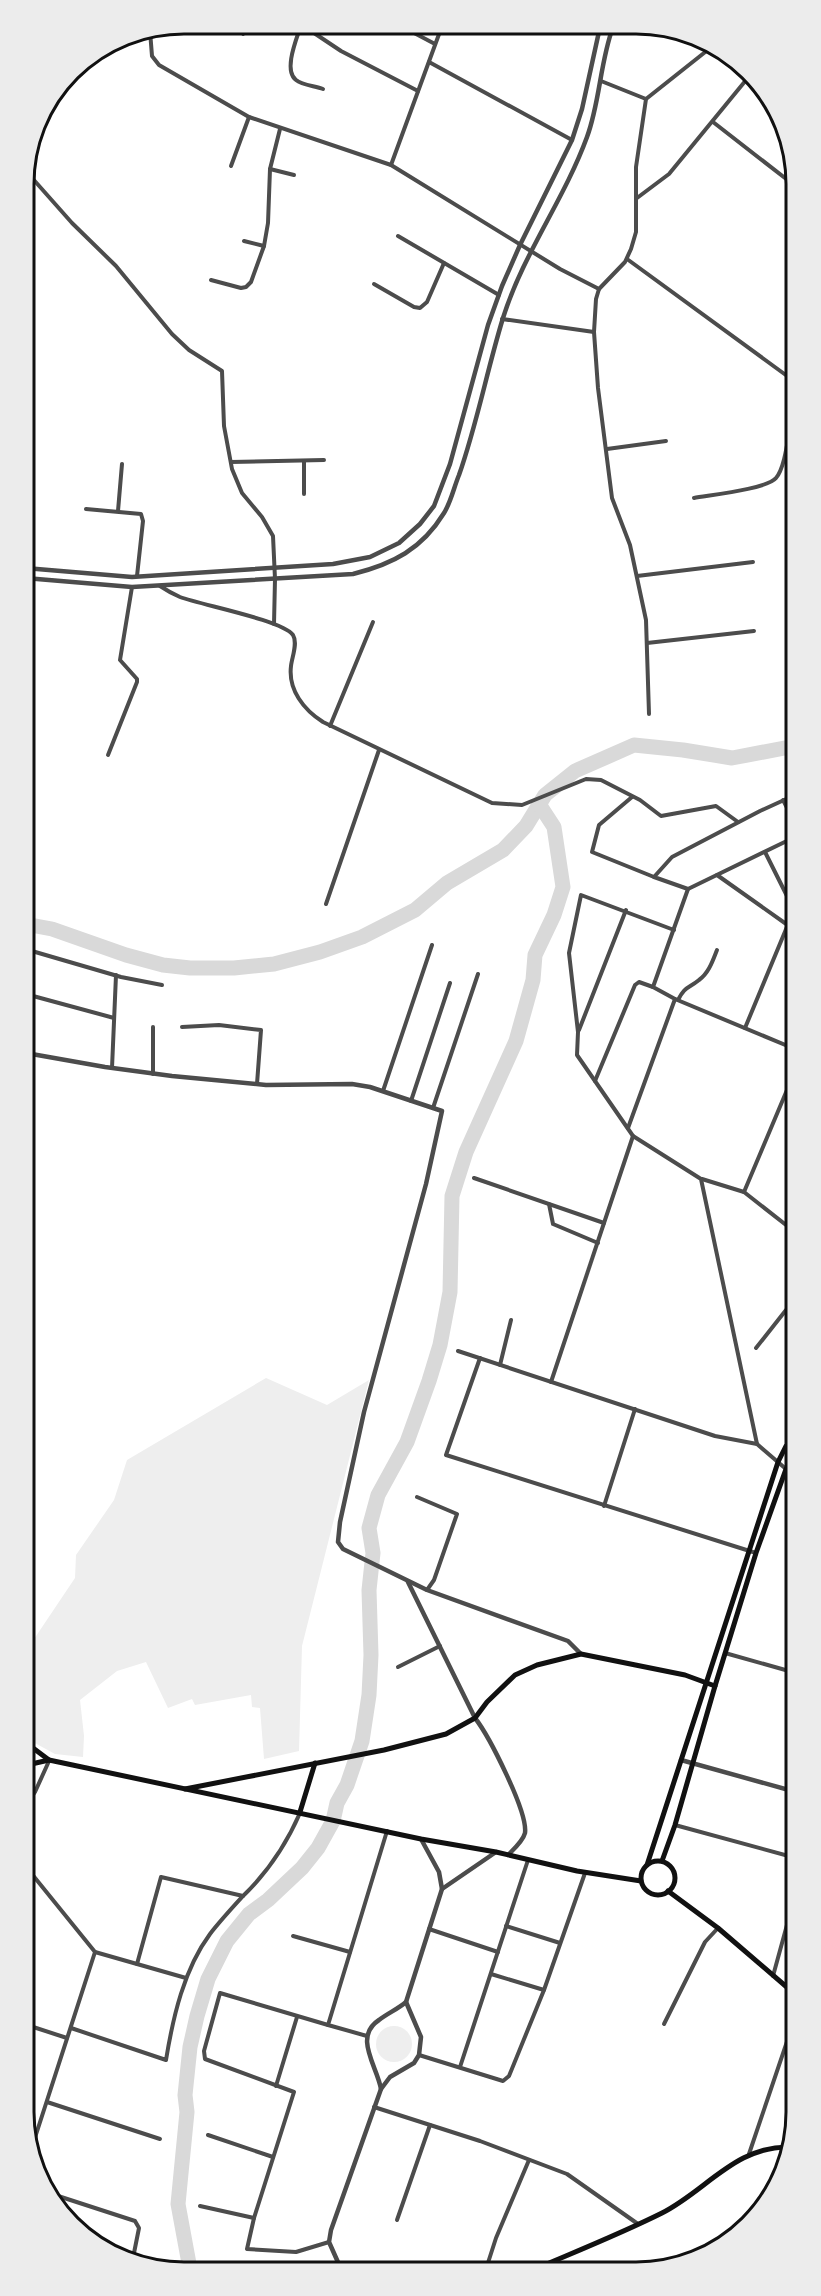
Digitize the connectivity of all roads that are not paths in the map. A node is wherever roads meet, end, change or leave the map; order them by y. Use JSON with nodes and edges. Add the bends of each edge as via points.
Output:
{"nodes":[{"id":1,"x":298,"y":34,"type":"edge"},
{"id":2,"x":315,"y":34,"type":"edge"},
{"id":3,"x":416,"y":34,"type":"edge"},
{"id":4,"x":439,"y":34,"type":"edge"},
{"id":5,"x":599,"y":34,"type":"edge"},
{"id":6,"x":611,"y":34,"type":"edge"},
{"id":7,"x":151,"y":38,"type":"edge"},
{"id":8,"x":435,"y":44,"type":"junction"},
{"id":9,"x":706,"y":52,"type":"edge"},
{"id":10,"x":429,"y":62,"type":"junction"},
{"id":11,"x":601,"y":81,"type":"junction"},
{"id":12,"x":746,"y":83,"type":"edge"},
{"id":13,"x":323,"y":89,"type":"dead end"},
{"id":14,"x":418,"y":91,"type":"junction"},
{"id":15,"x":646,"y":99,"type":"junction"},
{"id":16,"x":249,"y":117,"type":"junction"},
{"id":17,"x":713,"y":122,"type":"junction"},
{"id":18,"x":280,"y":129,"type":"junction"},
{"id":19,"x":572,"y":140,"type":"junction"},
{"id":20,"x":392,"y":165,"type":"junction"},
{"id":21,"x":231,"y":166,"type":"dead end"},
{"id":22,"x":270,"y":169,"type":"junction"},
{"id":23,"x":294,"y":176,"type":"dead end"},
{"id":24,"x":786,"y":179,"type":"edge"},
{"id":25,"x":35,"y":180,"type":"edge"},
{"id":26,"x":637,"y":199,"type":"junction"},
{"id":27,"x":398,"y":236,"type":"dead end"},
{"id":28,"x":244,"y":241,"type":"dead end"},
{"id":29,"x":520,"y":245,"type":"junction"},
{"id":30,"x":264,"y":246,"type":"junction"},
{"id":31,"x":530,"y":251,"type":"junction"},
{"id":32,"x":627,"y":259,"type":"junction"},
{"id":33,"x":444,"y":263,"type":"junction"},
{"id":34,"x":211,"y":280,"type":"dead end"},
{"id":35,"x":374,"y":284,"type":"dead end"},
{"id":36,"x":599,"y":289,"type":"junction"},
{"id":37,"x":499,"y":295,"type":"junction"},
{"id":38,"x":502,"y":319,"type":"junction"},
{"id":39,"x":594,"y":332,"type":"junction"},
{"id":40,"x":786,"y":375,"type":"edge"},
{"id":41,"x":666,"y":441,"type":"dead end"},
{"id":42,"x":607,"y":449,"type":"junction"},
{"id":43,"x":786,"y":449,"type":"edge"},
{"id":44,"x":304,"y":460,"type":"junction"},
{"id":45,"x":324,"y":460,"type":"dead end"},
{"id":46,"x":231,"y":462,"type":"junction"},
{"id":47,"x":122,"y":464,"type":"dead end"},
{"id":48,"x":304,"y":494,"type":"dead end"},
{"id":49,"x":694,"y":498,"type":"dead end"},
{"id":50,"x":86,"y":509,"type":"dead end"},
{"id":51,"x":118,"y":511,"type":"junction"},
{"id":52,"x":753,"y":561,"type":"dead end"},
{"id":53,"x":35,"y":569,"type":"edge"},
{"id":54,"x":274,"y":569,"type":"junction"},
{"id":55,"x":137,"y":576,"type":"junction"},
{"id":56,"x":637,"y":576,"type":"junction"},
{"id":57,"x":35,"y":579,"type":"edge"},
{"id":58,"x":275,"y":579,"type":"junction"},
{"id":59,"x":159,"y":585,"type":"junction"},
{"id":60,"x":132,"y":587,"type":"junction"},
{"id":61,"x":374,"y":622,"type":"dead end"},
{"id":62,"x":274,"y":624,"type":"junction"},
{"id":63,"x":754,"y":632,"type":"dead end"},
{"id":64,"x":647,"y":644,"type":"junction"},
{"id":65,"x":649,"y":714,"type":"dead end"},
{"id":66,"x":330,"y":726,"type":"junction"},
{"id":67,"x":379,"y":750,"type":"junction"},
{"id":68,"x":108,"y":755,"type":"dead end"},
{"id":69,"x":632,"y":797,"type":"junction"},
{"id":70,"x":786,"y":799,"type":"edge"},
{"id":71,"x":783,"y":800,"type":"junction"},
{"id":72,"x":786,"y":806,"type":"edge"},
{"id":73,"x":738,"y":822,"type":"junction"},
{"id":74,"x":786,"y":842,"type":"edge"},
{"id":75,"x":765,"y":852,"type":"junction"},
{"id":76,"x":717,"y":875,"type":"junction"},
{"id":77,"x":654,"y":878,"type":"junction"},
{"id":78,"x":688,"y":889,"type":"junction"},
{"id":79,"x":786,"y":894,"type":"edge"},
{"id":80,"x":326,"y":904,"type":"dead end"},
{"id":81,"x":626,"y":910,"type":"junction"},
{"id":82,"x":786,"y":924,"type":"edge"},
{"id":83,"x":674,"y":930,"type":"junction"},
{"id":84,"x":786,"y":933,"type":"edge"},
{"id":85,"x":432,"y":945,"type":"dead end"},
{"id":86,"x":717,"y":950,"type":"dead end"},
{"id":87,"x":35,"y":951,"type":"edge"},
{"id":88,"x":478,"y":974,"type":"dead end"},
{"id":89,"x":116,"y":975,"type":"junction"},
{"id":90,"x":450,"y":983,"type":"dead end"},
{"id":91,"x":162,"y":985,"type":"dead end"},
{"id":92,"x":653,"y":987,"type":"junction"},
{"id":93,"x":35,"y":996,"type":"edge"},
{"id":94,"x":676,"y":999,"type":"junction"},
{"id":95,"x":114,"y":1018,"type":"junction"},
{"id":96,"x":153,"y":1027,"type":"dead end"},
{"id":97,"x":182,"y":1027,"type":"dead end"},
{"id":98,"x":745,"y":1028,"type":"junction"},
{"id":99,"x":578,"y":1032,"type":"junction"},
{"id":100,"x":786,"y":1045,"type":"edge"},
{"id":101,"x":35,"y":1054,"type":"edge"},
{"id":102,"x":112,"y":1068,"type":"junction"},
{"id":103,"x":153,"y":1074,"type":"junction"},
{"id":104,"x":595,"y":1081,"type":"junction"},
{"id":105,"x":257,"y":1084,"type":"junction"},
{"id":106,"x":383,"y":1092,"type":"junction"},
{"id":107,"x":786,"y":1092,"type":"edge"},
{"id":108,"x":411,"y":1101,"type":"junction"},
{"id":109,"x":433,"y":1108,"type":"junction"},
{"id":110,"x":628,"y":1128,"type":"junction"},
{"id":111,"x":633,"y":1136,"type":"junction"},
{"id":112,"x":474,"y":1178,"type":"dead end"},
{"id":113,"x":701,"y":1179,"type":"junction"},
{"id":114,"x":744,"y":1192,"type":"junction"},
{"id":115,"x":549,"y":1204,"type":"junction"},
{"id":116,"x":604,"y":1223,"type":"junction"},
{"id":117,"x":786,"y":1225,"type":"edge"},
{"id":118,"x":598,"y":1243,"type":"junction"},
{"id":119,"x":786,"y":1310,"type":"edge"},
{"id":120,"x":511,"y":1320,"type":"dead end"},
{"id":121,"x":756,"y":1348,"type":"dead end"},
{"id":122,"x":458,"y":1351,"type":"dead end"},
{"id":123,"x":480,"y":1358,"type":"junction"},
{"id":124,"x":500,"y":1365,"type":"junction"},
{"id":125,"x":551,"y":1382,"type":"junction"},
{"id":126,"x":635,"y":1409,"type":"junction"},
{"id":127,"x":758,"y":1444,"type":"junction"},
{"id":128,"x":786,"y":1446,"type":"edge"},
{"id":129,"x":778,"y":1462,"type":"junction"},
{"id":130,"x":786,"y":1469,"type":"joint"},
{"id":131,"x":417,"y":1497,"type":"dead end"},
{"id":132,"x":604,"y":1506,"type":"junction"},
{"id":133,"x":753,"y":1552,"type":"junction"},
{"id":134,"x":408,"y":1581,"type":"junction"},
{"id":135,"x":427,"y":1590,"type":"junction"},
{"id":136,"x":440,"y":1646,"type":"junction"},
{"id":137,"x":725,"y":1653,"type":"junction"},
{"id":138,"x":581,"y":1654,"type":"junction"},
{"id":139,"x":398,"y":1667,"type":"dead end"},
{"id":140,"x":786,"y":1669,"type":"edge"},
{"id":141,"x":706,"y":1683,"type":"junction"},
{"id":142,"x":715,"y":1686,"type":"junction"},
{"id":143,"x":475,"y":1718,"type":"junction"},
{"id":144,"x":34,"y":1749,"type":"edge"},
{"id":145,"x":49,"y":1760,"type":"junction"},
{"id":146,"x":681,"y":1760,"type":"junction"},
{"id":147,"x":34,"y":1763,"type":"edge"},
{"id":148,"x":318,"y":1763,"type":"junction"},
{"id":149,"x":693,"y":1764,"type":"junction"},
{"id":150,"x":183,"y":1789,"type":"junction"},
{"id":151,"x":786,"y":1789,"type":"edge"},
{"id":152,"x":34,"y":1793,"type":"edge"},
{"id":153,"x":302,"y":1812,"type":"junction"},
{"id":154,"x":675,"y":1825,"type":"junction"},
{"id":155,"x":387,"y":1831,"type":"junction"},
{"id":156,"x":421,"y":1839,"type":"junction"},
{"id":157,"x":496,"y":1852,"type":"junction"},
{"id":158,"x":508,"y":1855,"type":"junction"},
{"id":159,"x":786,"y":1855,"type":"edge"},
{"id":160,"x":528,"y":1860,"type":"junction"},
{"id":161,"x":662,"y":1862,"type":"junction"},
{"id":162,"x":647,"y":1865,"type":"junction"},
{"id":163,"x":585,"y":1873,"type":"junction"},
{"id":164,"x":34,"y":1877,"type":"edge"},
{"id":165,"x":641,"y":1881,"type":"junction"},
{"id":166,"x":442,"y":1889,"type":"junction"},
{"id":167,"x":668,"y":1892,"type":"junction"},
{"id":168,"x":243,"y":1896,"type":"junction"},
{"id":169,"x":506,"y":1926,"type":"junction"},
{"id":170,"x":718,"y":1928,"type":"junction"},
{"id":171,"x":429,"y":1929,"type":"junction"},
{"id":172,"x":786,"y":1929,"type":"edge"},
{"id":173,"x":293,"y":1936,"type":"dead end"},
{"id":174,"x":560,"y":1943,"type":"junction"},
{"id":175,"x":95,"y":1952,"type":"junction"},
{"id":176,"x":351,"y":1952,"type":"junction"},
{"id":177,"x":498,"y":1952,"type":"junction"},
{"id":178,"x":137,"y":1964,"type":"junction"},
{"id":179,"x":491,"y":1974,"type":"junction"},
{"id":180,"x":773,"y":1976,"type":"junction"},
{"id":181,"x":187,"y":1978,"type":"junction"},
{"id":182,"x":786,"y":1987,"type":"edge"},
{"id":183,"x":544,"y":1990,"type":"junction"},
{"id":184,"x":406,"y":2002,"type":"junction"},
{"id":185,"x":297,"y":2017,"type":"junction"},
{"id":186,"x":664,"y":2024,"type":"dead end"},
{"id":187,"x":328,"y":2025,"type":"junction"},
{"id":188,"x":34,"y":2027,"type":"edge"},
{"id":189,"x":70,"y":2028,"type":"junction"},
{"id":190,"x":367,"y":2036,"type":"junction"},
{"id":191,"x":67,"y":2038,"type":"junction"},
{"id":192,"x":786,"y":2042,"type":"edge"},
{"id":193,"x":419,"y":2055,"type":"junction"},
{"id":194,"x":460,"y":2067,"type":"junction"},
{"id":195,"x":276,"y":2086,"type":"junction"},
{"id":196,"x":381,"y":2089,"type":"junction"},
{"id":197,"x":47,"y":2102,"type":"junction"},
{"id":198,"x":373,"y":2106,"type":"junction"},
{"id":199,"x":430,"y":2125,"type":"junction"},
{"id":200,"x":36,"y":2134,"type":"edge"},
{"id":201,"x":208,"y":2134,"type":"dead end"},
{"id":202,"x":160,"y":2139,"type":"dead end"},
{"id":203,"x":782,"y":2147,"type":"edge"},
{"id":204,"x":749,"y":2154,"type":"junction"},
{"id":205,"x":273,"y":2157,"type":"junction"},
{"id":206,"x":529,"y":2160,"type":"junction"},
{"id":207,"x":62,"y":2196,"type":"edge"},
{"id":208,"x":200,"y":2206,"type":"dead end"},
{"id":209,"x":254,"y":2218,"type":"junction"},
{"id":210,"x":397,"y":2220,"type":"dead end"},
{"id":211,"x":638,"y":2224,"type":"junction"},
{"id":212,"x":329,"y":2242,"type":"junction"},
{"id":213,"x":134,"y":2252,"type":"edge"},
{"id":214,"x":338,"y":2262,"type":"edge"},
{"id":215,"x":488,"y":2262,"type":"edge"},
{"id":216,"x":551,"y":2262,"type":"edge"}],
"edges":[{"from":1,"to":13,"type":"street","via":[[289,66],[291,74],[297,81]]},
{"from":2,"to":14,"type":"street"},
{"from":3,"to":8,"type":"street"},
{"from":4,"to":8,"type":"street"},
{"from":5,"to":19,"type":"street"},
{"from":6,"to":11,"type":"street"},
{"from":7,"to":16,"type":"street","via":[[152,56],[159,65]]},
{"from":8,"to":10,"type":"street"},
{"from":9,"to":15,"type":"street"},
{"from":10,"to":14,"type":"street"},
{"from":10,"to":19,"type":"street"},
{"from":11,"to":15,"type":"street"},
{"from":11,"to":31,"type":"street","via":[[588,135]]},
{"from":12,"to":17,"type":"street"},
{"from":14,"to":20,"type":"street"},
{"from":15,"to":26,"type":"street","via":[[636,167]]},
{"from":16,"to":18,"type":"street"},
{"from":16,"to":21,"type":"street"},
{"from":17,"to":24,"type":"street"},
{"from":17,"to":26,"type":"street","via":[[669,174]]},
{"from":18,"to":20,"type":"street"},
{"from":18,"to":22,"type":"street"},
{"from":19,"to":29,"type":"street"},
{"from":20,"to":29,"type":"street"},
{"from":22,"to":23,"type":"street"},
{"from":22,"to":30,"type":"street"},
{"from":25,"to":46,"type":"street","via":[[116,266],[172,334],[189,350],[222,370],[224,426]]},
{"from":26,"to":32,"type":"street","via":[[636,232]]},
{"from":27,"to":33,"type":"street"},
{"from":28,"to":30,"type":"street"},
{"from":29,"to":31,"type":"street"},
{"from":29,"to":37,"type":"street"},
{"from":30,"to":34,"type":"street","via":[[246,287]]},
{"from":31,"to":36,"type":"street"},
{"from":31,"to":38,"type":"street"},
{"from":32,"to":36,"type":"street"},
{"from":32,"to":40,"type":"street"},
{"from":33,"to":35,"type":"street","via":[[427,303],[420,308]]},
{"from":33,"to":37,"type":"street"},
{"from":36,"to":39,"type":"street"},
{"from":37,"to":54,"type":"street","via":[[450,464],[434,506],[420,524],[399,543],[370,557]]},
{"from":38,"to":39,"type":"street"},
{"from":38,"to":58,"type":"street","via":[[466,455],[446,511],[429,534],[404,555],[380,568],[353,574]]},
{"from":39,"to":42,"type":"street"},
{"from":41,"to":42,"type":"street"},
{"from":42,"to":56,"type":"street","via":[[612,498]]},
{"from":43,"to":49,"type":"street","via":[[776,479]]},
{"from":44,"to":45,"type":"street"},
{"from":44,"to":46,"type":"street"},
{"from":44,"to":48,"type":"street"},
{"from":46,"to":54,"type":"street","via":[[242,493],[273,536]]},
{"from":47,"to":51,"type":"street"},
{"from":50,"to":51,"type":"street"},
{"from":51,"to":55,"type":"street","via":[[142,517]]},
{"from":52,"to":56,"type":"street"},
{"from":53,"to":55,"type":"street"},
{"from":54,"to":55,"type":"street"},
{"from":54,"to":58,"type":"street"},
{"from":56,"to":64,"type":"street"},
{"from":57,"to":60,"type":"street"},
{"from":58,"to":59,"type":"street"},
{"from":58,"to":62,"type":"street"},
{"from":59,"to":60,"type":"street"},
{"from":59,"to":62,"type":"street","via":[[180,597]]},
{"from":60,"to":68,"type":"street","via":[[120,660],[137,682]]},
{"from":61,"to":66,"type":"street"},
{"from":62,"to":66,"type":"street","via":[[292,633],[296,640],[291,669],[300,700],[309,713]]},
{"from":63,"to":64,"type":"street"},
{"from":64,"to":65,"type":"street"},
{"from":66,"to":67,"type":"street"},
{"from":67,"to":69,"type":"street","via":[[492,803],[522,805],[586,779],[601,780]]},
{"from":67,"to":80,"type":"street"},
{"from":69,"to":73,"type":"street","via":[[661,816],[717,806]]},
{"from":69,"to":77,"type":"street","via":[[599,825],[592,852]]},
{"from":70,"to":71,"type":"street"},
{"from":71,"to":72,"type":"street"},
{"from":71,"to":73,"type":"street"},
{"from":73,"to":77,"type":"street","via":[[672,856]]},
{"from":74,"to":75,"type":"street"},
{"from":75,"to":76,"type":"street"},
{"from":75,"to":79,"type":"street"},
{"from":76,"to":78,"type":"street"},
{"from":76,"to":82,"type":"street"},
{"from":77,"to":78,"type":"street"},
{"from":78,"to":83,"type":"street"},
{"from":81,"to":83,"type":"street"},
{"from":81,"to":99,"type":"street"},
{"from":81,"to":99,"type":"street","via":[[581,895],[569,953]]},
{"from":83,"to":92,"type":"street"},
{"from":84,"to":98,"type":"street"},
{"from":85,"to":106,"type":"street"},
{"from":86,"to":94,"type":"street","via":[[708,970]]},
{"from":87,"to":89,"type":"street"},
{"from":88,"to":109,"type":"street"},
{"from":89,"to":91,"type":"street"},
{"from":89,"to":95,"type":"street"},
{"from":90,"to":108,"type":"street"},
{"from":92,"to":94,"type":"street"},
{"from":92,"to":104,"type":"street","via":[[639,982],[635,985]]},
{"from":93,"to":95,"type":"street"},
{"from":94,"to":98,"type":"street"},
{"from":94,"to":110,"type":"street"},
{"from":95,"to":102,"type":"street"},
{"from":96,"to":103,"type":"street"},
{"from":97,"to":105,"type":"street","via":[[219,1025],[261,1030]]},
{"from":98,"to":100,"type":"street"},
{"from":99,"to":104,"type":"street","via":[[577,1055]]},
{"from":101,"to":102,"type":"street"},
{"from":102,"to":103,"type":"street"},
{"from":103,"to":105,"type":"street"},
{"from":104,"to":110,"type":"street"},
{"from":105,"to":106,"type":"street","via":[[352,1084]]},
{"from":106,"to":108,"type":"street"},
{"from":107,"to":114,"type":"street"},
{"from":108,"to":109,"type":"street"},
{"from":109,"to":134,"type":"street","via":[[442,1111],[426,1185],[364,1412],[338,1542],[344,1549]]},
{"from":110,"to":111,"type":"street"},
{"from":111,"to":113,"type":"street"},
{"from":111,"to":116,"type":"street"},
{"from":112,"to":115,"type":"street"},
{"from":113,"to":114,"type":"street"},
{"from":113,"to":127,"type":"street"},
{"from":114,"to":117,"type":"street"},
{"from":115,"to":116,"type":"street"},
{"from":115,"to":118,"type":"street","via":[[553,1224]]},
{"from":116,"to":118,"type":"street"},
{"from":118,"to":125,"type":"street"},
{"from":119,"to":121,"type":"street"},
{"from":120,"to":124,"type":"street"},
{"from":122,"to":123,"type":"street"},
{"from":123,"to":124,"type":"street"},
{"from":123,"to":132,"type":"street","via":[[446,1455]]},
{"from":124,"to":125,"type":"street"},
{"from":125,"to":126,"type":"street"},
{"from":126,"to":127,"type":"street","via":[[715,1436]]},
{"from":126,"to":132,"type":"street"},
{"from":127,"to":129,"type":"street"},
{"from":128,"to":129,"type":"main road"},
{"from":129,"to":130,"type":"street"},
{"from":129,"to":133,"type":"main road"},
{"from":130,"to":133,"type":"main road"},
{"from":131,"to":135,"type":"street","via":[[456,1514]]},
{"from":132,"to":133,"type":"street"},
{"from":133,"to":137,"type":"main road"},
{"from":133,"to":141,"type":"main road"},
{"from":134,"to":135,"type":"street"},
{"from":134,"to":136,"type":"street"},
{"from":135,"to":138,"type":"street","via":[[568,1641]]},
{"from":136,"to":139,"type":"street"},
{"from":136,"to":143,"type":"street"},
{"from":137,"to":140,"type":"street"},
{"from":137,"to":142,"type":"main road"},
{"from":138,"to":141,"type":"main road","via":[[674,1672]]},
{"from":138,"to":143,"type":"main road","via":[[515,1675]]},
{"from":141,"to":142,"type":"main road"},
{"from":141,"to":146,"type":"main road"},
{"from":142,"to":149,"type":"main road"},
{"from":143,"to":148,"type":"main road","via":[[446,1734]]},
{"from":143,"to":158,"type":"street","via":[[501,1762],[525,1828],[524,1836]]},
{"from":144,"to":145,"type":"main road"},
{"from":145,"to":147,"type":"main road"},
{"from":145,"to":150,"type":"main road"},
{"from":145,"to":152,"type":"street"},
{"from":146,"to":149,"type":"street"},
{"from":146,"to":162,"type":"main road"},
{"from":148,"to":150,"type":"main road"},
{"from":148,"to":153,"type":"main road"},
{"from":149,"to":151,"type":"street"},
{"from":149,"to":154,"type":"main road"},
{"from":150,"to":153,"type":"main road"},
{"from":153,"to":155,"type":"main road"},
{"from":153,"to":168,"type":"street","via":[[279,1854]]},
{"from":154,"to":159,"type":"street"},
{"from":154,"to":161,"type":"main road"},
{"from":155,"to":156,"type":"main road"},
{"from":155,"to":176,"type":"street"},
{"from":156,"to":157,"type":"main road"},
{"from":156,"to":166,"type":"street","via":[[439,1872]]},
{"from":157,"to":158,"type":"main road"},
{"from":157,"to":166,"type":"street"},
{"from":158,"to":160,"type":"main road"},
{"from":160,"to":163,"type":"main road"},
{"from":160,"to":169,"type":"street"},
{"from":161,"to":162,"type":"main road"},
{"from":161,"to":167,"type":"main road","via":[[671,1867],[675,1877]]},
{"from":162,"to":165,"type":"main road"},
{"from":163,"to":165,"type":"main road"},
{"from":163,"to":174,"type":"street"},
{"from":164,"to":175,"type":"street"},
{"from":165,"to":167,"type":"main road","via":[[651,1894]]},
{"from":166,"to":171,"type":"street"},
{"from":167,"to":170,"type":"main road"},
{"from":168,"to":178,"type":"street","via":[[161,1877]]},
{"from":168,"to":181,"type":"street","via":[[209,1935]]},
{"from":169,"to":174,"type":"street"},
{"from":169,"to":177,"type":"street"},
{"from":170,"to":180,"type":"main road"},
{"from":170,"to":186,"type":"street","via":[[705,1942]]},
{"from":171,"to":177,"type":"street"},
{"from":171,"to":184,"type":"street"},
{"from":172,"to":180,"type":"street"},
{"from":173,"to":176,"type":"street"},
{"from":174,"to":183,"type":"street"},
{"from":175,"to":178,"type":"street"},
{"from":175,"to":189,"type":"street"},
{"from":176,"to":187,"type":"street"},
{"from":177,"to":179,"type":"street"},
{"from":178,"to":181,"type":"street"},
{"from":179,"to":183,"type":"street"},
{"from":179,"to":194,"type":"street"},
{"from":180,"to":182,"type":"main road"},
{"from":181,"to":189,"type":"street","via":[[166,2060]]},
{"from":183,"to":194,"type":"street","via":[[509,2076],[503,2081]]},
{"from":184,"to":190,"type":"street","via":[[377,2020]]},
{"from":184,"to":193,"type":"street","via":[[421,2037]]},
{"from":185,"to":187,"type":"street"},
{"from":185,"to":195,"type":"street"},
{"from":185,"to":195,"type":"street","via":[[220,1993],[205,2059]]},
{"from":187,"to":190,"type":"street"},
{"from":188,"to":191,"type":"street"},
{"from":189,"to":191,"type":"street"},
{"from":190,"to":196,"type":"street","via":[[368,2054]]},
{"from":191,"to":197,"type":"street"},
{"from":192,"to":204,"type":"street"},
{"from":193,"to":194,"type":"street"},
{"from":193,"to":196,"type":"street"},
{"from":195,"to":205,"type":"street","via":[[294,2092]]},
{"from":196,"to":198,"type":"street"},
{"from":197,"to":200,"type":"street"},
{"from":197,"to":202,"type":"street"},
{"from":198,"to":199,"type":"street"},
{"from":198,"to":212,"type":"street"},
{"from":199,"to":206,"type":"street"},
{"from":199,"to":210,"type":"street"},
{"from":201,"to":205,"type":"street"},
{"from":203,"to":204,"type":"main road"},
{"from":204,"to":211,"type":"main road","via":[[664,2212]]},
{"from":205,"to":209,"type":"street"},
{"from":206,"to":211,"type":"street","via":[[567,2174]]},
{"from":206,"to":215,"type":"street"},
{"from":207,"to":213,"type":"street","via":[[135,2221],[139,2228]]},
{"from":208,"to":209,"type":"street"},
{"from":209,"to":212,"type":"street","via":[[248,2249],[296,2252]]},
{"from":211,"to":216,"type":"main road"},
{"from":212,"to":214,"type":"street"}]}
